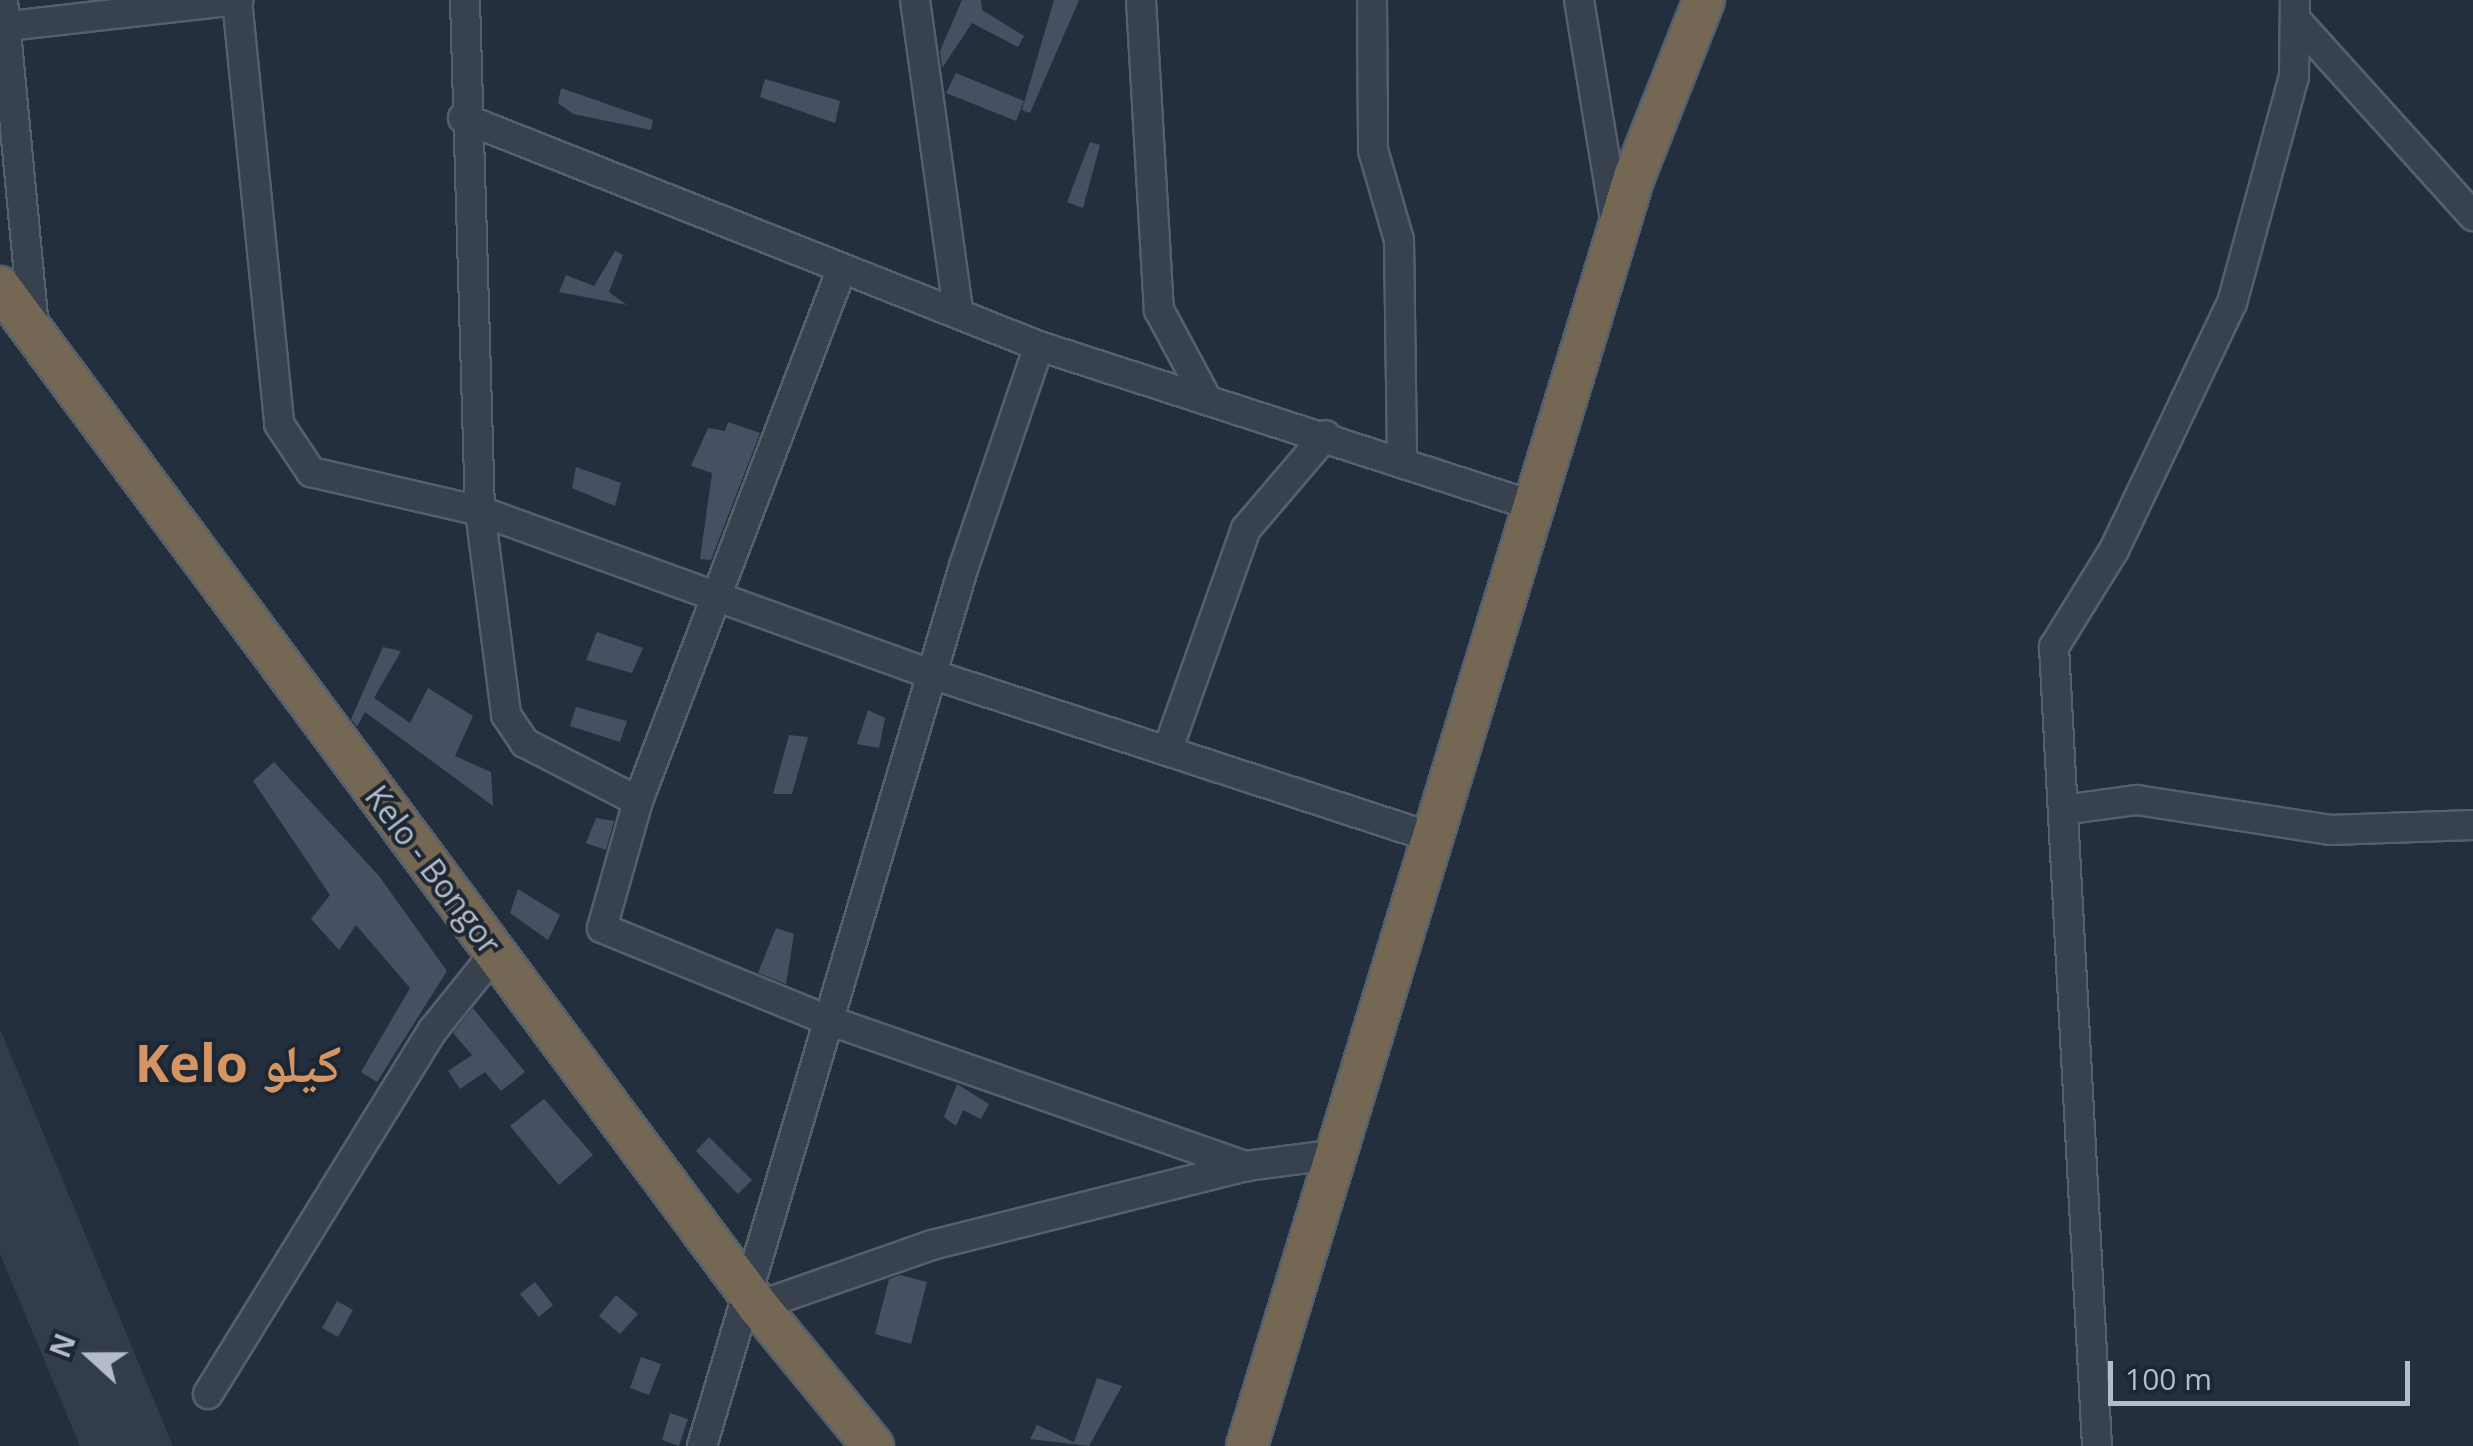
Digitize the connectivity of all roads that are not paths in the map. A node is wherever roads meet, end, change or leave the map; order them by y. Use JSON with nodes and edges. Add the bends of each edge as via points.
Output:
{"nodes":[{"id":1,"x":237,"y":0,"type":"edge"},
{"id":2,"x":465,"y":0,"type":"edge"},
{"id":3,"x":915,"y":0,"type":"edge"},
{"id":4,"x":1141,"y":0,"type":"edge"},
{"id":5,"x":1372,"y":0,"type":"edge"},
{"id":6,"x":1579,"y":0,"type":"edge"},
{"id":7,"x":1704,"y":0,"type":"edge"},
{"id":8,"x":2296,"y":10,"type":"edge"},
{"id":9,"x":3,"y":18,"type":"edge"},
{"id":10,"x":463,"y":118,"type":"junction"},
{"id":11,"x":2473,"y":216,"type":"edge"},
{"id":12,"x":1617,"y":233,"type":"junction"},
{"id":13,"x":841,"y":270,"type":"junction"},
{"id":14,"x":0,"y":287,"type":"edge"},
{"id":15,"x":958,"y":310,"type":"junction"},
{"id":16,"x":35,"y":337,"type":"junction"},
{"id":17,"x":1040,"y":346,"type":"junction"},
{"id":18,"x":1204,"y":394,"type":"junction"},
{"id":19,"x":1326,"y":435,"type":"junction"},
{"id":20,"x":1402,"y":461,"type":"junction"},
{"id":21,"x":1534,"y":506,"type":"junction"},
{"id":22,"x":480,"y":511,"type":"junction"},
{"id":23,"x":718,"y":601,"type":"junction"},
{"id":24,"x":934,"y":676,"type":"junction"},
{"id":25,"x":1168,"y":749,"type":"junction"},
{"id":26,"x":638,"y":801,"type":"junction"},
{"id":27,"x":2070,"y":810,"type":"junction"},
{"id":28,"x":2473,"y":825,"type":"edge"},
{"id":29,"x":1434,"y":838,"type":"junction"},
{"id":30,"x":495,"y":953,"type":"junction"},
{"id":31,"x":828,"y":1020,"type":"junction"},
{"id":32,"x":1339,"y":1154,"type":"junction"},
{"id":33,"x":1246,"y":1166,"type":"junction"},
{"id":34,"x":752,"y":1298,"type":"junction"},
{"id":35,"x":208,"y":1394,"type":"dead end"},
{"id":36,"x":702,"y":1446,"type":"edge"},
{"id":37,"x":873,"y":1446,"type":"edge"},
{"id":38,"x":1247,"y":1446,"type":"edge"},
{"id":39,"x":2098,"y":1446,"type":"edge"}],
"edges":[{"from":1,"to":9,"type":"street"},
{"from":1,"to":22,"type":"street","via":[[279,424],[311,472]]},
{"from":2,"to":10,"type":"street"},
{"from":3,"to":15,"type":"street"},
{"from":4,"to":18,"type":"street","via":[[1159,310]]},
{"from":5,"to":20,"type":"street","via":[[1373,150],[1400,240]]},
{"from":6,"to":12,"type":"street"},
{"from":7,"to":12,"type":"highway"},
{"from":8,"to":11,"type":"street"},
{"from":8,"to":27,"type":"street","via":[[2294,77],[2232,304],[2114,550],[2054,647]]},
{"from":9,"to":16,"type":"street"},
{"from":10,"to":13,"type":"street"},
{"from":10,"to":22,"type":"street"},
{"from":12,"to":21,"type":"highway"},
{"from":13,"to":15,"type":"street"},
{"from":13,"to":23,"type":"street"},
{"from":14,"to":16,"type":"highway","name":"Kelo - Bongor"},
{"from":15,"to":17,"type":"street"},
{"from":16,"to":30,"type":"highway","name":"Kelo - Bongor"},
{"from":17,"to":18,"type":"street"},
{"from":17,"to":24,"type":"street"},
{"from":18,"to":19,"type":"street"},
{"from":19,"to":20,"type":"street"},
{"from":19,"to":25,"type":"street","via":[[1246,529]]},
{"from":20,"to":21,"type":"street"},
{"from":21,"to":29,"type":"highway"},
{"from":22,"to":23,"type":"street"},
{"from":22,"to":26,"type":"street","via":[[512,731]]},
{"from":23,"to":24,"type":"street"},
{"from":23,"to":26,"type":"street"},
{"from":24,"to":25,"type":"street"},
{"from":24,"to":31,"type":"street"},
{"from":25,"to":29,"type":"street"},
{"from":26,"to":31,"type":"street","via":[[602,928]]},
{"from":27,"to":28,"type":"street","via":[[2137,800],[2330,830]]},
{"from":27,"to":39,"type":"street","via":[[2073,1046]]},
{"from":29,"to":32,"type":"highway"},
{"from":30,"to":34,"type":"highway","name":"Kelo - Bongor"},
{"from":30,"to":35,"type":"street","via":[[433,1030]]},
{"from":31,"to":33,"type":"street"},
{"from":31,"to":34,"type":"street"},
{"from":32,"to":33,"type":"street"},
{"from":32,"to":38,"type":"highway"},
{"from":33,"to":34,"type":"street"},
{"from":34,"to":36,"type":"street"},
{"from":34,"to":37,"type":"highway","name":"Kelo - Bongor"}]}
